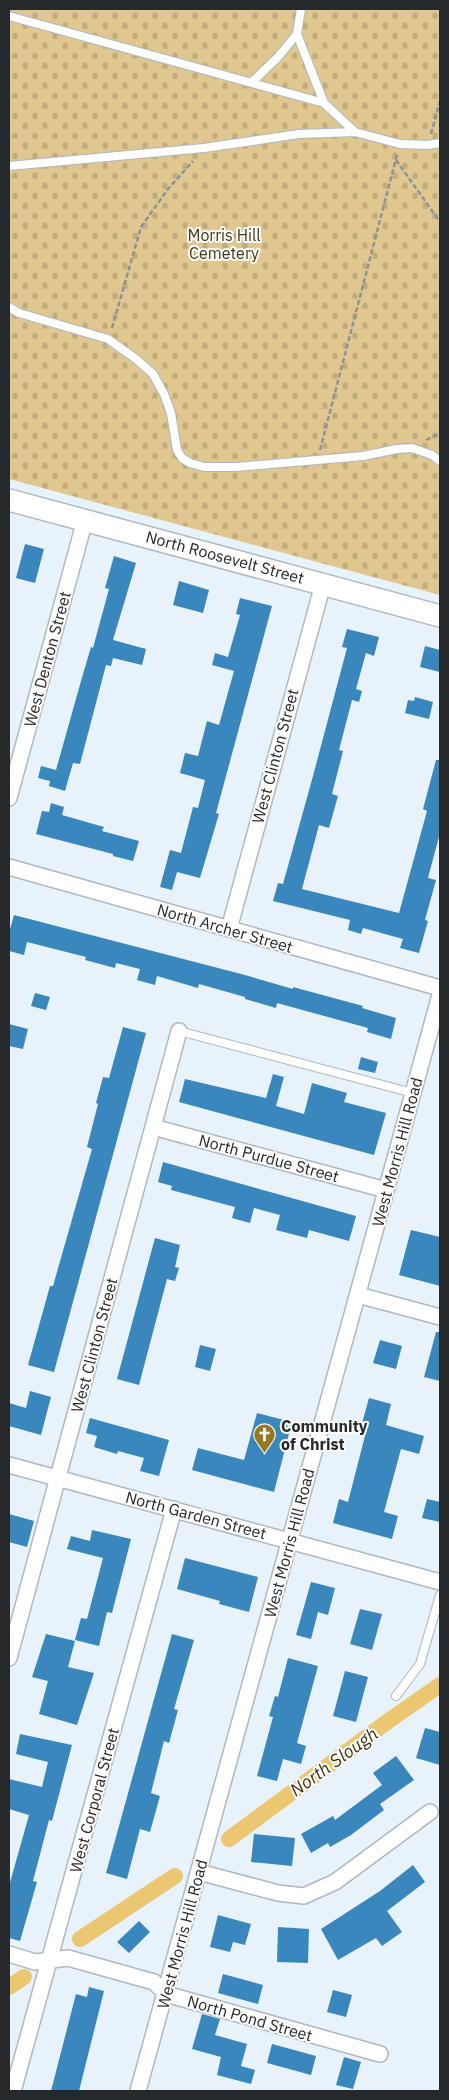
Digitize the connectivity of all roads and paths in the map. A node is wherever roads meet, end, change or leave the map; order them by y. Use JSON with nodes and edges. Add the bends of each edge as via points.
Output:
{"nodes":[{"id":1,"x":301,"y":9,"type":"edge"},
{"id":2,"x":9,"y":16,"type":"edge"},
{"id":3,"x":296,"y":34,"type":"junction"},
{"id":4,"x":252,"y":82,"type":"junction"},
{"id":5,"x":440,"y":101,"type":"edge"},
{"id":6,"x":324,"y":103,"type":"junction"},
{"id":7,"x":355,"y":132,"type":"junction"},
{"id":8,"x":440,"y":143,"type":"edge"},
{"id":9,"x":400,"y":144,"type":"junction"},
{"id":10,"x":428,"y":145,"type":"junction"},
{"id":11,"x":204,"y":148,"type":"junction"},
{"id":12,"x":396,"y":160,"type":"junction"},
{"id":13,"x":9,"y":166,"type":"edge"},
{"id":14,"x":440,"y":222,"type":"edge"},
{"id":15,"x":9,"y":306,"type":"edge"},
{"id":16,"x":108,"y":339,"type":"junction"},
{"id":17,"x":317,"y":461,"type":"junction"},
{"id":18,"x":440,"y":461,"type":"edge"},
{"id":19,"x":9,"y":500,"type":"edge"},
{"id":20,"x":85,"y":520,"type":"junction"},
{"id":21,"x":323,"y":584,"type":"junction"},
{"id":22,"x":440,"y":616,"type":"edge"},
{"id":23,"x":9,"y":798,"type":"edge"},
{"id":24,"x":9,"y":867,"type":"edge"},
{"id":25,"x":228,"y":929,"type":"junction"},
{"id":26,"x":440,"y":988,"type":"edge"},
{"id":27,"x":439,"y":1003,"type":"edge"},
{"id":28,"x":179,"y":1031,"type":"joint"},
{"id":29,"x":413,"y":1094,"type":"junction"},
{"id":30,"x":153,"y":1127,"type":"junction"},
{"id":31,"x":386,"y":1190,"type":"junction"},
{"id":32,"x":358,"y":1295,"type":"junction"},
{"id":33,"x":440,"y":1317,"type":"edge"},
{"id":34,"x":9,"y":1465,"type":"edge"},
{"id":35,"x":58,"y":1478,"type":"junction"},
{"id":36,"x":174,"y":1509,"type":"junction"},
{"id":37,"x":290,"y":1541,"type":"junction"},
{"id":38,"x":440,"y":1582,"type":"edge"},
{"id":39,"x":440,"y":1595,"type":"edge"},
{"id":40,"x":9,"y":1658,"type":"edge"},
{"id":41,"x":396,"y":1696,"type":"dead end"},
{"id":42,"x":430,"y":1812,"type":"dead end"},
{"id":43,"x":199,"y":1872,"type":"junction"},
{"id":44,"x":9,"y":1954,"type":"edge"},
{"id":45,"x":50,"y":1960,"type":"junction"},
{"id":46,"x":166,"y":1994,"type":"junction"},
{"id":47,"x":380,"y":2054,"type":"dead end"},
{"id":48,"x":13,"y":2091,"type":"edge"},
{"id":49,"x":138,"y":2091,"type":"edge"}],
"edges":[{"from":1,"to":3,"type":"lane"},
{"from":2,"to":4,"type":"lane"},
{"from":3,"to":4,"type":"lane","via":[[278,58]]},
{"from":3,"to":6,"type":"lane"},
{"from":4,"to":6,"type":"lane"},
{"from":5,"to":10,"type":"path"},
{"from":6,"to":7,"type":"lane"},
{"from":7,"to":9,"type":"lane"},
{"from":7,"to":11,"type":"lane","via":[[299,134]]},
{"from":8,"to":10,"type":"lane"},
{"from":9,"to":10,"type":"lane"},
{"from":9,"to":12,"type":"path"},
{"from":11,"to":13,"type":"lane"},
{"from":11,"to":16,"type":"path","via":[[168,189],[141,227]]},
{"from":12,"to":14,"type":"path"},
{"from":12,"to":17,"type":"path"},
{"from":15,"to":16,"type":"lane","via":[[19,313]]},
{"from":16,"to":17,"type":"lane","via":[[124,348],[153,374],[171,413],[177,450],[190,463],[204,467],[236,467]]},
{"from":17,"to":18,"type":"lane","via":[[412,448]]},
{"from":19,"to":20,"type":"street","name":"North Roosevelt Street"},
{"from":20,"to":21,"type":"street","name":"North Roosevelt Street"},
{"from":20,"to":23,"type":"street","name":"West Denton Street"},
{"from":21,"to":22,"type":"street","name":"North Roosevelt Street"},
{"from":21,"to":25,"type":"street","name":"West Clinton Street"},
{"from":24,"to":25,"type":"street","name":"North Archer Street"},
{"from":25,"to":26,"type":"street","name":"North Archer Street"},
{"from":27,"to":29,"type":"street","name":"West Morris Hill Road"},
{"from":28,"to":29,"type":"lane"},
{"from":28,"to":30,"type":"street","name":"West Clinton Street"},
{"from":29,"to":31,"type":"street","name":"West Morris Hill Road"},
{"from":30,"to":31,"type":"street","name":"North Purdue Street"},
{"from":30,"to":35,"type":"street","name":"West Clinton Street"},
{"from":31,"to":32,"type":"street","name":"West Morris Hill Road"},
{"from":32,"to":33,"type":"street"},
{"from":32,"to":37,"type":"street","name":"West Morris Hill Road"},
{"from":34,"to":35,"type":"street","name":"North Garden Street"},
{"from":35,"to":36,"type":"street","name":"North Garden Street"},
{"from":35,"to":40,"type":"street","name":"West Clinton Street"},
{"from":36,"to":37,"type":"street","name":"North Garden Street"},
{"from":36,"to":45,"type":"street","name":"West Corporal Street"},
{"from":37,"to":38,"type":"street","name":"North Garden Street"},
{"from":37,"to":43,"type":"street","name":"West Morris Hill Road"},
{"from":39,"to":41,"type":"lane","via":[[420,1664]]},
{"from":42,"to":43,"type":"street","via":[[335,1882],[304,1896],[278,1893]]},
{"from":43,"to":46,"type":"street","name":"West Morris Hill Road"},
{"from":44,"to":45,"type":"street","name":"North Pond Street","via":[[35,1962]]},
{"from":45,"to":46,"type":"street","name":"North Pond Street","via":[[68,1958],[154,1982]]},
{"from":45,"to":48,"type":"street","name":"West Corporal Street"},
{"from":46,"to":47,"type":"street","name":"North Pond Street"},
{"from":46,"to":49,"type":"street","name":"West Morris Hill Road"}]}
